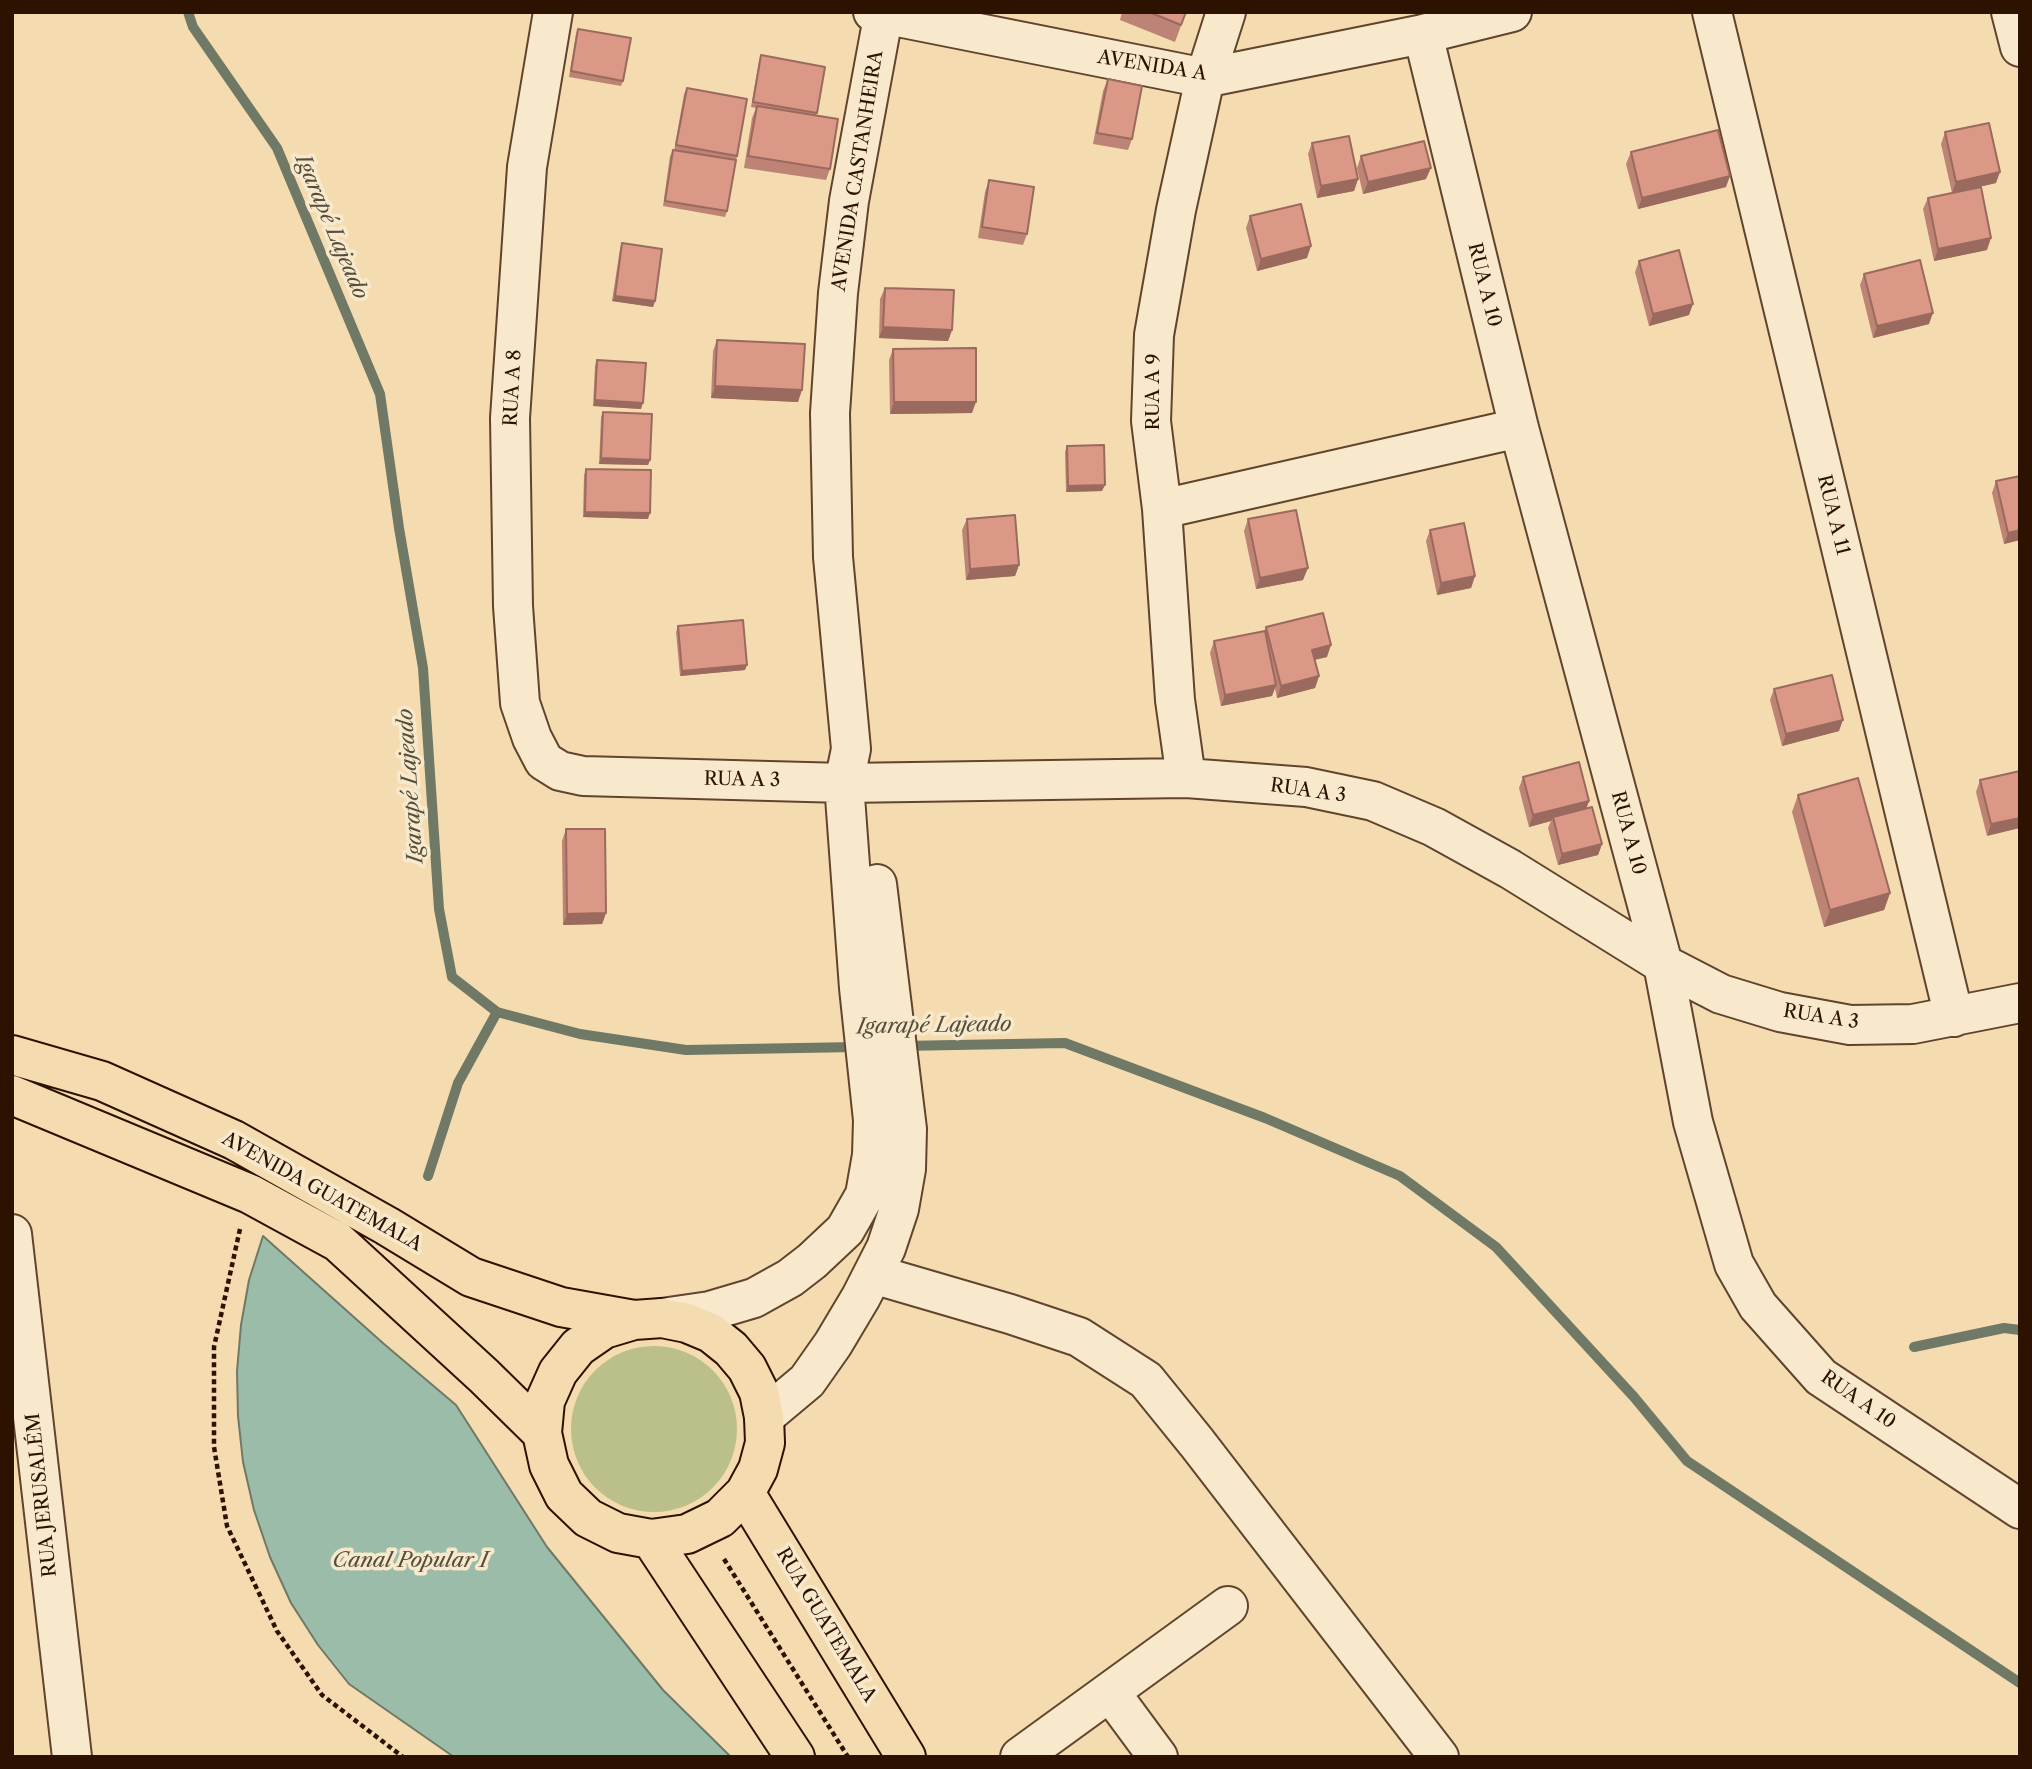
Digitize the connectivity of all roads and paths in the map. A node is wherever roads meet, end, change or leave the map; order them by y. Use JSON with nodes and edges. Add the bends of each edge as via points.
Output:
{"nodes":[{"id":1,"x":553,"y":12,"type":"edge"},
{"id":2,"x":1226,"y":12,"type":"edge"},
{"id":3,"x":1512,"y":12,"type":"edge"},
{"id":4,"x":1712,"y":12,"type":"edge"},
{"id":5,"x":2011,"y":12,"type":"edge"},
{"id":6,"x":880,"y":13,"type":"edge"},
{"id":7,"x":1423,"y":34,"type":"junction"},
{"id":8,"x":2020,"y":47,"type":"edge"},
{"id":9,"x":1205,"y":78,"type":"junction"},
{"id":10,"x":1519,"y":428,"type":"junction"},
{"id":11,"x":1162,"y":509,"type":"junction"},
{"id":12,"x":544,"y":761,"type":"joint"},
{"id":13,"x":853,"y":772,"type":"junction"},
{"id":14,"x":1186,"y":778,"type":"junction"},
{"id":15,"x":1663,"y":964,"type":"junction"},
{"id":16,"x":2020,"y":1003,"type":"edge"},
{"id":17,"x":1954,"y":1017,"type":"junction"},
{"id":18,"x":12,"y":1055,"type":"edge"},
{"id":19,"x":882,"y":1055,"type":"junction"},
{"id":20,"x":12,"y":1095,"type":"edge"},
{"id":21,"x":250,"y":1194,"type":"junction"},
{"id":22,"x":12,"y":1234,"type":"edge"},
{"id":23,"x":873,"y":1274,"type":"junction"},
{"id":24,"x":648,"y":1319,"type":"junction"},
{"id":25,"x":764,"y":1417,"type":"junction"},
{"id":26,"x":542,"y":1433,"type":"junction"},
{"id":27,"x":745,"y":1493,"type":"junction"},
{"id":28,"x":2020,"y":1509,"type":"edge"},
{"id":29,"x":651,"y":1539,"type":"junction"},
{"id":30,"x":717,"y":1547,"type":"dead end"},
{"id":31,"x":1228,"y":1606,"type":"dead end"},
{"id":32,"x":1110,"y":1692,"type":"junction"},
{"id":33,"x":72,"y":1757,"type":"edge"},
{"id":34,"x":403,"y":1757,"type":"edge"},
{"id":35,"x":795,"y":1757,"type":"edge"},
{"id":36,"x":848,"y":1757,"type":"edge"},
{"id":37,"x":906,"y":1757,"type":"edge"},
{"id":38,"x":1020,"y":1757,"type":"edge"},
{"id":39,"x":1158,"y":1757,"type":"edge"},
{"id":40,"x":1439,"y":1757,"type":"edge"}],
"edges":[{"from":1,"to":12,"type":"street","name":"RUA A 8","via":[[527,167],[510,418],[513,606],[520,703]]},
{"from":2,"to":9,"type":"street","name":"RUA A 9"},
{"from":3,"to":7,"type":"street","name":"AVENIDA A"},
{"from":4,"to":17,"type":"street","name":"RUA A 11"},
{"from":5,"to":8,"type":"street"},
{"from":6,"to":9,"type":"street","name":"AVENIDA A"},
{"from":6,"to":13,"type":"street","name":"AVENIDA CASTANHEIRA","via":[[849,201],[830,413],[833,557]]},
{"from":7,"to":9,"type":"street","name":"AVENIDA A"},
{"from":7,"to":10,"type":"street","name":"RUA A 10"},
{"from":9,"to":11,"type":"street","name":"RUA A 9","via":[[1154,335],[1151,421]]},
{"from":10,"to":11,"type":"street"},
{"from":10,"to":15,"type":"street","name":"RUA A 10"},
{"from":11,"to":14,"type":"street","name":"RUA A 9","via":[[1175,700]]},
{"from":12,"to":13,"type":"street","name":"RUA A 3","via":[[560,771],[583,776]]},
{"from":13,"to":14,"type":"street","name":"RUA A 3"},
{"from":13,"to":19,"type":"street","name":"AVENIDA CASTANHEIRA"},
{"from":14,"to":15,"type":"street","name":"RUA A 3","via":[[1306,787],[1373,801],[1434,827],[1499,863]]},
{"from":15,"to":17,"type":"street","name":"RUA A 3","via":[[1721,994],[1827,1021],[1913,1024]]},
{"from":15,"to":28,"type":"street","name":"RUA A 10","via":[[1693,1122],[1734,1264],[1758,1306],[1822,1377]]},
{"from":16,"to":17,"type":"street","name":"RUA A 3"},
{"from":18,"to":24,"type":"main road","name":"AVENIDA GUATEMALA","via":[[102,1081],[234,1140],[471,1278],[561,1307]]},
{"from":19,"to":23,"type":"street","name":"AVENIDA CASTANHEIRA","via":[[907,1129],[906,1169],[899,1209]]},
{"from":19,"to":24,"type":"street","name":"AVENIDA CASTANHEIRA","via":[[864,1195],[845,1230],[790,1278],[754,1298],[710,1311]]},
{"from":20,"to":21,"type":"main road","name":"AVENIDA GUATEMALA"},
{"from":21,"to":26,"type":"main road","name":"AVENIDA GUATEMALA","via":[[338,1242]]},
{"from":21,"to":34,"type":"path","via":[[214,1347],[214,1447],[227,1525],[277,1631],[322,1695]]},
{"from":22,"to":33,"type":"street","name":"RUA JERUSALÉM"},
{"from":23,"to":25,"type":"street","name":"AVENIDA CASTANHEIRA","via":[[807,1381]]},
{"from":23,"to":40,"type":"street","via":[[1079,1337],[1146,1380]]},
{"from":24,"to":25,"type":"main road","via":[[687,1323],[732,1349],[759,1392]]},
{"from":24,"to":26,"type":"main road","via":[[604,1329],[578,1347],[558,1372],[545,1401]]},
{"from":25,"to":27,"type":"main road","via":[[765,1443]]},
{"from":26,"to":29,"type":"main road","via":[[549,1465],[564,1495],[588,1518],[618,1534]]},
{"from":27,"to":29,"type":"main road","via":[[720,1518],[687,1534]]},
{"from":27,"to":37,"type":"main road","name":"RUA GUATEMALA"},
{"from":29,"to":35,"type":"main road"},
{"from":30,"to":36,"type":"path"},
{"from":31,"to":32,"type":"street"},
{"from":32,"to":38,"type":"street"},
{"from":32,"to":39,"type":"street"}]}
